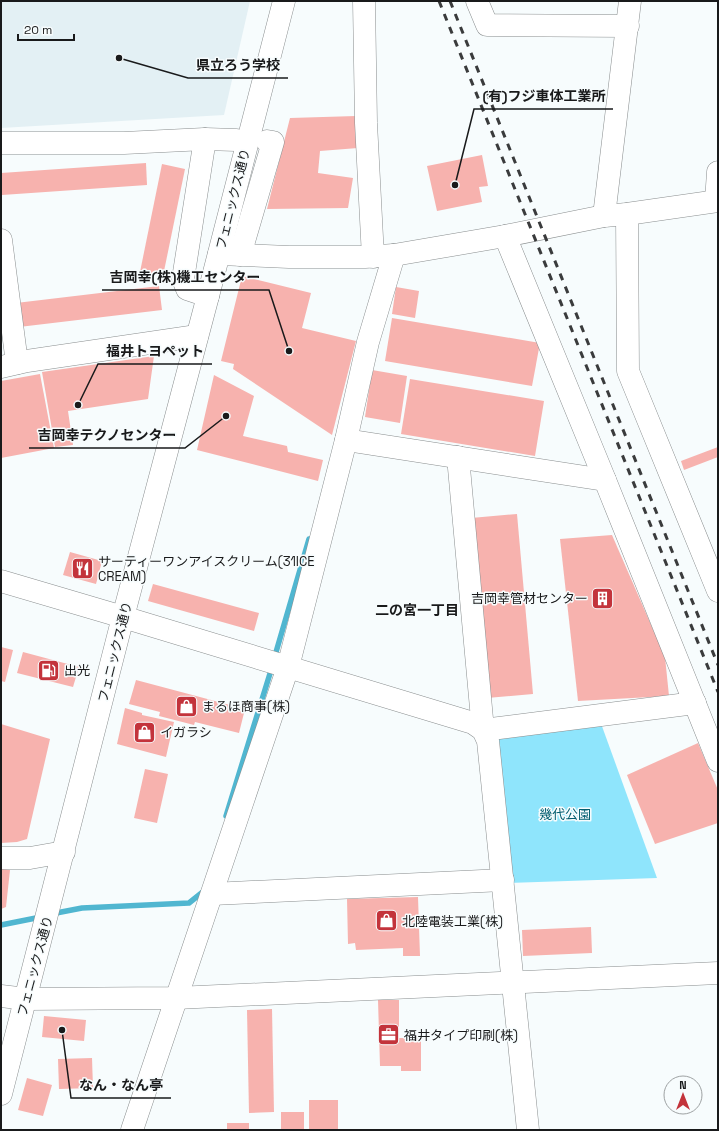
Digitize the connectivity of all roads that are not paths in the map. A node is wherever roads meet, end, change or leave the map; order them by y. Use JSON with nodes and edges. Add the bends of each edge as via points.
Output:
{"nodes":[{"id":1,"x":284,"y":1,"type":"edge"},
{"id":2,"x":364,"y":1,"type":"edge"},
{"id":3,"x":477,"y":1,"type":"edge"},
{"id":4,"x":630,"y":1,"type":"edge"},
{"id":5,"x":628,"y":26,"type":"junction"},
{"id":6,"x":205,"y":139,"type":"junction"},
{"id":7,"x":236,"y":140,"type":"dead end"},
{"id":8,"x":266,"y":141,"type":"dead end"},
{"id":9,"x":1,"y":143,"type":"edge"},
{"id":10,"x":718,"y":172,"type":"edge"},
{"id":11,"x":717,"y":201,"type":"edge"},
{"id":12,"x":627,"y":214,"type":"junction"},
{"id":13,"x":604,"y":216,"type":"junction"},
{"id":14,"x":505,"y":236,"type":"junction"},
{"id":15,"x":1,"y":240,"type":"edge"},
{"id":16,"x":219,"y":254,"type":"junction"},
{"id":17,"x":240,"y":255,"type":"junction"},
{"id":18,"x":394,"y":255,"type":"junction"},
{"id":19,"x":373,"y":257,"type":"junction"},
{"id":20,"x":208,"y":296,"type":"junction"},
{"id":21,"x":197,"y":336,"type":"junction"},
{"id":22,"x":9,"y":365,"type":"edge"},
{"id":23,"x":346,"y":440,"type":"junction"},
{"id":24,"x":458,"y":457,"type":"junction"},
{"id":25,"x":605,"y":480,"type":"junction"},
{"id":26,"x":1,"y":581,"type":"edge"},
{"id":27,"x":718,"y":591,"type":"edge"},
{"id":28,"x":123,"y":617,"type":"junction"},
{"id":29,"x":288,"y":667,"type":"junction"},
{"id":30,"x":696,"y":703,"type":"junction"},
{"id":31,"x":483,"y":730,"type":"junction"},
{"id":32,"x":718,"y":761,"type":"edge"},
{"id":33,"x":64,"y":852,"type":"junction"},
{"id":34,"x":1,"y":858,"type":"edge"},
{"id":35,"x":503,"y":880,"type":"junction"},
{"id":36,"x":212,"y":894,"type":"junction"},
{"id":37,"x":718,"y":973,"type":"edge"},
{"id":38,"x":513,"y":982,"type":"junction"},
{"id":39,"x":1,"y":996,"type":"edge"},
{"id":40,"x":176,"y":998,"type":"junction"},
{"id":41,"x":26,"y":999,"type":"junction"},
{"id":42,"x":1,"y":1094,"type":"edge"},
{"id":43,"x":132,"y":1130,"type":"edge"},
{"id":44,"x":528,"y":1130,"type":"edge"}],
"edges":[{"from":1,"to":16,"type":"street","name":"フェニックス通り"},
{"from":2,"to":19,"type":"street","via":[[366,123]]},
{"from":3,"to":5,"type":"street","via":[[487,25]]},
{"from":4,"to":5,"type":"street"},
{"from":5,"to":13,"type":"street"},
{"from":6,"to":7,"type":"street"},
{"from":6,"to":9,"type":"street","via":[[124,143]]},
{"from":6,"to":20,"type":"street","via":[[183,279],[187,290]]},
{"from":8,"to":17,"type":"street","via":[[273,142]]},
{"from":10,"to":11,"type":"street"},
{"from":11,"to":12,"type":"street"},
{"from":12,"to":13,"type":"street"},
{"from":12,"to":27,"type":"street","via":[[628,371]]},
{"from":13,"to":14,"type":"street"},
{"from":14,"to":18,"type":"street"},
{"from":14,"to":25,"type":"street"},
{"from":15,"to":22,"type":"street"},
{"from":16,"to":17,"type":"street"},
{"from":16,"to":20,"type":"street","name":"フェニックス通り"},
{"from":17,"to":19,"type":"street"},
{"from":18,"to":19,"type":"street"},
{"from":18,"to":23,"type":"street","via":[[368,342]]},
{"from":20,"to":21,"type":"street","name":"フェニックス通り"},
{"from":21,"to":22,"type":"street"},
{"from":21,"to":28,"type":"street","name":"フェニックス通り"},
{"from":23,"to":24,"type":"street"},
{"from":23,"to":29,"type":"street"},
{"from":24,"to":25,"type":"street"},
{"from":24,"to":31,"type":"street"},
{"from":25,"to":30,"type":"street"},
{"from":26,"to":28,"type":"street"},
{"from":28,"to":29,"type":"street"},
{"from":28,"to":33,"type":"street","name":"フェニックス通り"},
{"from":29,"to":31,"type":"street","via":[[473,723]]},
{"from":29,"to":36,"type":"street"},
{"from":30,"to":31,"type":"street"},
{"from":30,"to":32,"type":"street"},
{"from":31,"to":35,"type":"street","via":[[488,742]]},
{"from":33,"to":34,"type":"street","via":[[30,858]]},
{"from":33,"to":41,"type":"street","name":"フェニックス通り"},
{"from":35,"to":36,"type":"street"},
{"from":35,"to":38,"type":"street"},
{"from":36,"to":40,"type":"street"},
{"from":37,"to":38,"type":"street"},
{"from":38,"to":40,"type":"street"},
{"from":38,"to":44,"type":"street"},
{"from":39,"to":41,"type":"street"},
{"from":40,"to":41,"type":"street"},
{"from":40,"to":43,"type":"street"},
{"from":41,"to":42,"type":"street","name":"フェニックス通り"}]}
